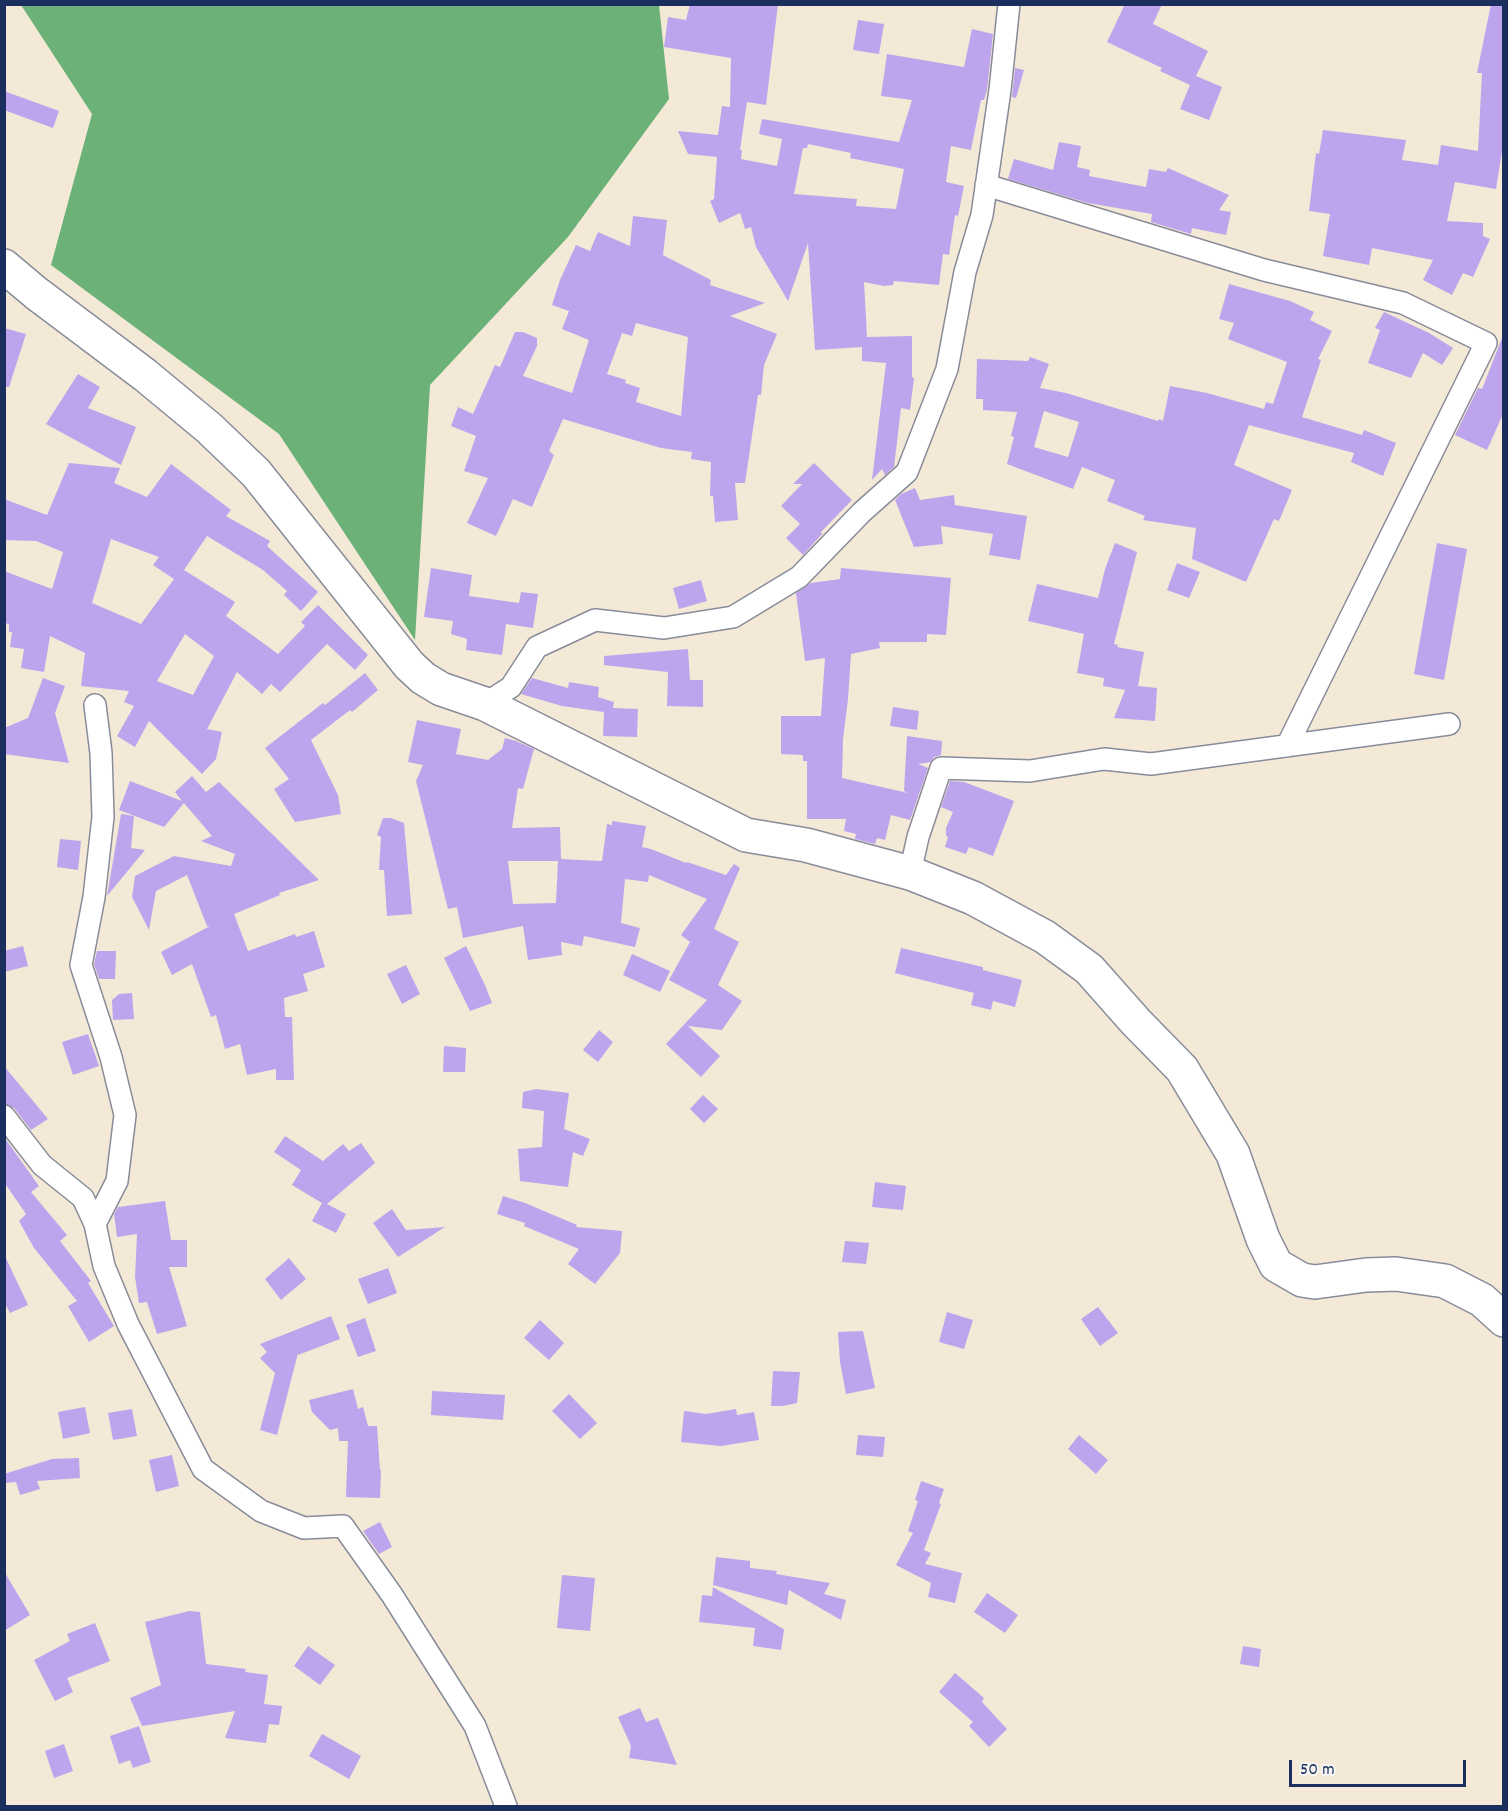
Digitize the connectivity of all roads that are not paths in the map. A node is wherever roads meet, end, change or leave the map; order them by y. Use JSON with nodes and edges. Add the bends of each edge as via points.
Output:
{"nodes":[{"id":1,"x":1009,"y":4,"type":"edge"},
{"id":2,"x":986,"y":185,"type":"junction"},
{"id":3,"x":4,"y":266,"type":"edge"},
{"id":4,"x":486,"y":704,"type":"junction"},
{"id":5,"x":96,"y":705,"type":"dead end"},
{"id":6,"x":1449,"y":724,"type":"dead end"},
{"id":7,"x":1287,"y":746,"type":"junction"},
{"id":8,"x":910,"y":873,"type":"junction"},
{"id":9,"x":4,"y":1116,"type":"edge"},
{"id":10,"x":95,"y":1224,"type":"junction"},
{"id":11,"x":1503,"y":1320,"type":"edge"},
{"id":12,"x":506,"y":1806,"type":"edge"}],
"edges":[{"from":1,"to":2,"type":"street"},
{"from":2,"to":4,"type":"street","via":[[947,369],[907,472],[799,577],[733,617],[664,628],[595,620],[537,647],[511,687]]},
{"from":2,"to":7,"type":"street","via":[[1264,270],[1402,303],[1486,343]]},
{"from":3,"to":4,"type":"main road","via":[[145,375],[256,473],[416,671],[441,689]]},
{"from":4,"to":8,"type":"main road","via":[[746,834],[806,845]]},
{"from":5,"to":10,"type":"street","via":[[104,817],[81,965],[125,1115],[117,1181]]},
{"from":6,"to":7,"type":"street"},
{"from":7,"to":8,"type":"street","via":[[1151,764],[1104,759],[1030,771],[941,768]]},
{"from":8,"to":11,"type":"main road","via":[[983,903],[1045,937],[1089,969],[1188,1078],[1233,1154],[1276,1265],[1309,1281],[1396,1274],[1445,1281],[1482,1300]]},
{"from":9,"to":10,"type":"street","via":[[42,1165],[84,1198]]},
{"from":10,"to":12,"type":"street","via":[[104,1266],[128,1324],[203,1469],[261,1511],[304,1528],[343,1526],[476,1726]]}]}
